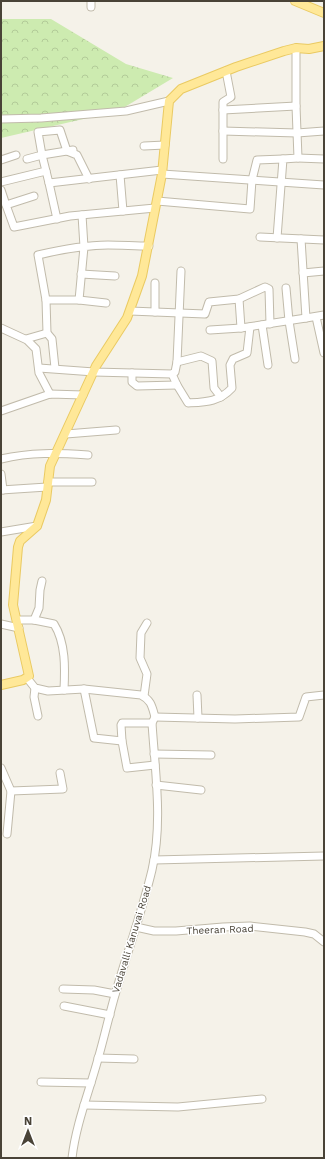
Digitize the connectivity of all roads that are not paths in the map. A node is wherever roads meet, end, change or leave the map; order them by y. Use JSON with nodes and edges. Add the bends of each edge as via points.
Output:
{"nodes":[{"id":1,"x":295,"y":1,"type":"edge"},
{"id":2,"x":311,"y":1,"type":"edge"},
{"id":3,"x":324,"y":8,"type":"edge"},
{"id":4,"x":324,"y":13,"type":"edge"},
{"id":5,"x":324,"y":42,"type":"edge"},
{"id":6,"x":324,"y":46,"type":"edge"},
{"id":7,"x":299,"y":48,"type":"junction"},
{"id":8,"x":226,"y":71,"type":"junction"},
{"id":9,"x":169,"y":101,"type":"junction"},
{"id":10,"x":296,"y":106,"type":"junction"},
{"id":11,"x":223,"y":110,"type":"junction"},
{"id":12,"x":1,"y":119,"type":"edge"},
{"id":13,"x":223,"y":131,"type":"junction"},
{"id":14,"x":324,"y":131,"type":"edge"},
{"id":15,"x":297,"y":133,"type":"junction"},
{"id":16,"x":165,"y":145,"type":"junction"},
{"id":17,"x":144,"y":146,"type":"dead end"},
{"id":18,"x":70,"y":151,"type":"junction"},
{"id":19,"x":42,"y":155,"type":"junction"},
{"id":20,"x":16,"y":156,"type":"dead end"},
{"id":21,"x":298,"y":158,"type":"junction"},
{"id":22,"x":223,"y":159,"type":"dead end"},
{"id":23,"x":283,"y":159,"type":"junction"},
{"id":24,"x":324,"y":159,"type":"edge"},
{"id":25,"x":1,"y":160,"type":"edge"},
{"id":26,"x":27,"y":160,"type":"dead end"},
{"id":27,"x":46,"y":171,"type":"junction"},
{"id":28,"x":162,"y":172,"type":"junction"},
{"id":29,"x":120,"y":175,"type":"junction"},
{"id":30,"x":89,"y":179,"type":"junction"},
{"id":31,"x":252,"y":180,"type":"junction"},
{"id":32,"x":1,"y":182,"type":"edge"},
{"id":33,"x":280,"y":182,"type":"junction"},
{"id":34,"x":50,"y":183,"type":"junction"},
{"id":35,"x":324,"y":185,"type":"edge"},
{"id":36,"x":1,"y":190,"type":"edge"},
{"id":37,"x":34,"y":196,"type":"dead end"},
{"id":38,"x":156,"y":204,"type":"junction"},
{"id":39,"x":6,"y":205,"type":"junction"},
{"id":40,"x":124,"y":211,"type":"junction"},
{"id":41,"x":82,"y":215,"type":"junction"},
{"id":42,"x":57,"y":218,"type":"junction"},
{"id":43,"x":260,"y":237,"type":"dead end"},
{"id":44,"x":278,"y":238,"type":"junction"},
{"id":45,"x":300,"y":239,"type":"junction"},
{"id":46,"x":324,"y":240,"type":"edge"},
{"id":47,"x":148,"y":246,"type":"junction"},
{"id":48,"x":84,"y":247,"type":"junction"},
{"id":49,"x":182,"y":271,"type":"dead end"},
{"id":50,"x":324,"y":271,"type":"edge"},
{"id":51,"x":303,"y":273,"type":"junction"},
{"id":52,"x":81,"y":274,"type":"junction"},
{"id":53,"x":115,"y":276,"type":"dead end"},
{"id":54,"x":155,"y":283,"type":"dead end"},
{"id":55,"x":286,"y":288,"type":"dead end"},
{"id":56,"x":239,"y":299,"type":"junction"},
{"id":57,"x":46,"y":300,"type":"junction"},
{"id":58,"x":79,"y":300,"type":"junction"},
{"id":59,"x":106,"y":303,"type":"dead end"},
{"id":60,"x":130,"y":311,"type":"junction"},
{"id":61,"x":155,"y":312,"type":"junction"},
{"id":62,"x":180,"y":313,"type":"junction"},
{"id":63,"x":320,"y":316,"type":"edge"},
{"id":64,"x":306,"y":318,"type":"junction"},
{"id":65,"x":289,"y":321,"type":"junction"},
{"id":66,"x":270,"y":324,"type":"junction"},
{"id":67,"x":262,"y":325,"type":"junction"},
{"id":68,"x":250,"y":327,"type":"junction"},
{"id":69,"x":1,"y":328,"type":"edge"},
{"id":70,"x":241,"y":328,"type":"junction"},
{"id":71,"x":210,"y":330,"type":"dead end"},
{"id":72,"x":47,"y":333,"type":"junction"},
{"id":73,"x":26,"y":339,"type":"junction"},
{"id":74,"x":324,"y":353,"type":"edge"},
{"id":75,"x":295,"y":359,"type":"dead end"},
{"id":76,"x":177,"y":362,"type":"junction"},
{"id":77,"x":268,"y":365,"type":"dead end"},
{"id":78,"x":39,"y":368,"type":"junction"},
{"id":79,"x":56,"y":368,"type":"junction"},
{"id":80,"x":94,"y":372,"type":"junction"},
{"id":81,"x":132,"y":373,"type":"junction"},
{"id":82,"x":172,"y":374,"type":"junction"},
{"id":83,"x":177,"y":385,"type":"junction"},
{"id":84,"x":50,"y":394,"type":"junction"},
{"id":85,"x":83,"y":395,"type":"junction"},
{"id":86,"x":220,"y":397,"type":"junction"},
{"id":87,"x":1,"y":411,"type":"edge"},
{"id":88,"x":116,"y":430,"type":"dead end"},
{"id":89,"x":66,"y":434,"type":"junction"},
{"id":90,"x":56,"y":453,"type":"junction"},
{"id":91,"x":88,"y":455,"type":"dead end"},
{"id":92,"x":1,"y":459,"type":"edge"},
{"id":93,"x":1,"y":474,"type":"edge"},
{"id":94,"x":92,"y":482,"type":"dead end"},
{"id":95,"x":48,"y":485,"type":"junction"},
{"id":96,"x":2,"y":490,"type":"edge"},
{"id":97,"x":37,"y":526,"type":"junction"},
{"id":98,"x":1,"y":532,"type":"edge"},
{"id":99,"x":42,"y":582,"type":"dead end"},
{"id":100,"x":34,"y":620,"type":"junction"},
{"id":101,"x":147,"y":623,"type":"dead end"},
{"id":102,"x":1,"y":624,"type":"edge"},
{"id":103,"x":18,"y":624,"type":"junction"},
{"id":104,"x":27,"y":678,"type":"junction"},
{"id":105,"x":1,"y":685,"type":"edge"},
{"id":106,"x":35,"y":688,"type":"junction"},
{"id":107,"x":84,"y":689,"type":"junction"},
{"id":108,"x":64,"y":690,"type":"junction"},
{"id":109,"x":197,"y":695,"type":"dead end"},
{"id":110,"x":324,"y":695,"type":"edge"},
{"id":111,"x":144,"y":696,"type":"junction"},
{"id":112,"x":38,"y":716,"type":"dead end"},
{"id":113,"x":198,"y":718,"type":"junction"},
{"id":114,"x":154,"y":720,"type":"junction"},
{"id":115,"x":122,"y":741,"type":"junction"},
{"id":116,"x":154,"y":754,"type":"junction"},
{"id":117,"x":211,"y":755,"type":"dead end"},
{"id":118,"x":155,"y":765,"type":"junction"},
{"id":119,"x":1,"y":768,"type":"edge"},
{"id":120,"x":60,"y":773,"type":"dead end"},
{"id":121,"x":156,"y":785,"type":"junction"},
{"id":122,"x":201,"y":790,"type":"dead end"},
{"id":123,"x":11,"y":791,"type":"junction"},
{"id":124,"x":7,"y":834,"type":"dead end"},
{"id":125,"x":324,"y":856,"type":"edge"},
{"id":126,"x":154,"y":860,"type":"junction"},
{"id":127,"x":136,"y":927,"type":"junction"},
{"id":128,"x":324,"y":942,"type":"edge"},
{"id":129,"x":63,"y":989,"type":"dead end"},
{"id":130,"x":115,"y":994,"type":"junction"},
{"id":131,"x":64,"y":1006,"type":"dead end"},
{"id":132,"x":110,"y":1015,"type":"junction"},
{"id":133,"x":98,"y":1058,"type":"junction"},
{"id":134,"x":134,"y":1059,"type":"dead end"},
{"id":135,"x":41,"y":1082,"type":"dead end"},
{"id":136,"x":91,"y":1083,"type":"junction"},
{"id":137,"x":262,"y":1099,"type":"dead end"},
{"id":138,"x":84,"y":1105,"type":"junction"},
{"id":139,"x":72,"y":1158,"type":"edge"}],
"edges":[{"from":1,"to":4,"type":"main road"},
{"from":2,"to":3,"type":"main road"},
{"from":5,"to":7,"type":"main road"},
{"from":6,"to":7,"type":"main road"},
{"from":7,"to":8,"type":"main road"},
{"from":7,"to":10,"type":"street"},
{"from":8,"to":9,"type":"main road","via":[[182,89]]},
{"from":8,"to":11,"type":"street","via":[[231,97],[223,102]]},
{"from":9,"to":12,"type":"street","via":[[126,111]]},
{"from":9,"to":16,"type":"main road"},
{"from":10,"to":11,"type":"street"},
{"from":10,"to":15,"type":"street"},
{"from":11,"to":13,"type":"street"},
{"from":13,"to":15,"type":"street"},
{"from":13,"to":22,"type":"street"},
{"from":14,"to":15,"type":"street"},
{"from":15,"to":21,"type":"street"},
{"from":16,"to":17,"type":"street"},
{"from":16,"to":28,"type":"main road"},
{"from":18,"to":19,"type":"street"},
{"from":18,"to":19,"type":"street","via":[[60,130],[38,132]]},
{"from":18,"to":30,"type":"street","via":[[77,155]]},
{"from":19,"to":26,"type":"street"},
{"from":19,"to":27,"type":"street"},
{"from":20,"to":25,"type":"street"},
{"from":21,"to":23,"type":"street"},
{"from":21,"to":24,"type":"street"},
{"from":23,"to":31,"type":"street","via":[[257,160]]},
{"from":23,"to":33,"type":"street"},
{"from":27,"to":32,"type":"street"},
{"from":27,"to":34,"type":"street"},
{"from":28,"to":29,"type":"street"},
{"from":28,"to":31,"type":"street"},
{"from":28,"to":38,"type":"main road"},
{"from":29,"to":30,"type":"street"},
{"from":29,"to":40,"type":"street"},
{"from":30,"to":34,"type":"street"},
{"from":31,"to":33,"type":"street"},
{"from":31,"to":38,"type":"street","via":[[250,209]]},
{"from":33,"to":35,"type":"street"},
{"from":33,"to":44,"type":"street"},
{"from":34,"to":42,"type":"street"},
{"from":36,"to":39,"type":"street"},
{"from":37,"to":39,"type":"street"},
{"from":38,"to":40,"type":"street"},
{"from":38,"to":47,"type":"main road"},
{"from":39,"to":42,"type":"street","via":[[14,227]]},
{"from":40,"to":41,"type":"street"},
{"from":41,"to":42,"type":"street"},
{"from":41,"to":48,"type":"street"},
{"from":43,"to":44,"type":"street"},
{"from":44,"to":45,"type":"street"},
{"from":45,"to":46,"type":"street"},
{"from":45,"to":51,"type":"street"},
{"from":47,"to":48,"type":"street","via":[[107,244]]},
{"from":47,"to":60,"type":"main road","via":[[142,276]]},
{"from":48,"to":52,"type":"street"},
{"from":48,"to":57,"type":"street","via":[[38,255]]},
{"from":49,"to":62,"type":"street"},
{"from":50,"to":51,"type":"street"},
{"from":51,"to":64,"type":"street"},
{"from":52,"to":53,"type":"street"},
{"from":52,"to":58,"type":"street"},
{"from":54,"to":61,"type":"street"},
{"from":55,"to":65,"type":"street"},
{"from":56,"to":62,"type":"street","via":[[209,302],[205,314]]},
{"from":56,"to":66,"type":"street","via":[[265,287],[269,289]]},
{"from":56,"to":70,"type":"street"},
{"from":57,"to":58,"type":"street"},
{"from":57,"to":72,"type":"street"},
{"from":58,"to":59,"type":"street"},
{"from":60,"to":61,"type":"street"},
{"from":60,"to":80,"type":"main road"},
{"from":61,"to":62,"type":"street"},
{"from":62,"to":76,"type":"street"},
{"from":63,"to":64,"type":"street"},
{"from":63,"to":74,"type":"street"},
{"from":64,"to":65,"type":"street"},
{"from":65,"to":66,"type":"street"},
{"from":65,"to":75,"type":"street"},
{"from":66,"to":67,"type":"street"},
{"from":67,"to":68,"type":"street"},
{"from":67,"to":77,"type":"street"},
{"from":68,"to":70,"type":"street"},
{"from":68,"to":86,"type":"street","via":[[247,353],[233,359],[230,365],[232,388]]},
{"from":69,"to":73,"type":"street"},
{"from":70,"to":71,"type":"street"},
{"from":72,"to":73,"type":"street"},
{"from":72,"to":79,"type":"street","via":[[52,339]]},
{"from":73,"to":78,"type":"street","via":[[36,349]]},
{"from":76,"to":82,"type":"street"},
{"from":76,"to":86,"type":"street","via":[[201,356],[212,361],[214,388]]},
{"from":78,"to":79,"type":"street"},
{"from":78,"to":84,"type":"street"},
{"from":79,"to":80,"type":"street"},
{"from":80,"to":81,"type":"street"},
{"from":80,"to":85,"type":"main road"},
{"from":81,"to":82,"type":"street"},
{"from":81,"to":83,"type":"street","via":[[132,382],[137,386]]},
{"from":82,"to":83,"type":"street"},
{"from":83,"to":86,"type":"street","via":[[188,403],[208,402]]},
{"from":84,"to":85,"type":"street"},
{"from":84,"to":87,"type":"street"},
{"from":85,"to":89,"type":"main road"},
{"from":88,"to":89,"type":"street"},
{"from":89,"to":90,"type":"main road"},
{"from":90,"to":91,"type":"street"},
{"from":90,"to":92,"type":"street","via":[[20,454]]},
{"from":90,"to":95,"type":"main road","via":[[50,466]]},
{"from":93,"to":96,"type":"street"},
{"from":94,"to":95,"type":"street"},
{"from":95,"to":96,"type":"street"},
{"from":95,"to":97,"type":"main road"},
{"from":97,"to":98,"type":"street"},
{"from":97,"to":103,"type":"main road","via":[[20,541],[18,547],[13,605]]},
{"from":99,"to":100,"type":"street","via":[[40,608]]},
{"from":100,"to":103,"type":"street"},
{"from":100,"to":108,"type":"street","via":[[54,624],[58,630],[65,668]]},
{"from":101,"to":111,"type":"street","via":[[141,633],[140,658],[147,674]]},
{"from":102,"to":103,"type":"street"},
{"from":103,"to":104,"type":"main road","via":[[29,673]]},
{"from":104,"to":105,"type":"main road"},
{"from":104,"to":106,"type":"street"},
{"from":106,"to":108,"type":"street","via":[[48,691]]},
{"from":106,"to":112,"type":"street"},
{"from":107,"to":108,"type":"street"},
{"from":107,"to":111,"type":"street"},
{"from":107,"to":115,"type":"street","via":[[94,738]]},
{"from":109,"to":113,"type":"street"},
{"from":110,"to":113,"type":"street","via":[[306,697],[299,717]]},
{"from":111,"to":114,"type":"street","via":[[151,703]]},
{"from":113,"to":114,"type":"street"},
{"from":114,"to":115,"type":"street","via":[[122,723]]},
{"from":114,"to":116,"type":"street","name":"Vadavalli Kanuvai Road"},
{"from":115,"to":118,"type":"street","via":[[127,768]]},
{"from":116,"to":117,"type":"street"},
{"from":116,"to":118,"type":"street","name":"Vadavalli Kanuvai Road"},
{"from":118,"to":121,"type":"street","name":"Vadavalli Kanuvai Road"},
{"from":119,"to":123,"type":"street"},
{"from":120,"to":123,"type":"street","via":[[64,789]]},
{"from":121,"to":122,"type":"street"},
{"from":121,"to":126,"type":"street","name":"Vadavalli Kanuvai Road","via":[[158,815]]},
{"from":123,"to":124,"type":"street"},
{"from":125,"to":126,"type":"street"},
{"from":126,"to":127,"type":"street","name":"Vadavalli Kanuvai Road"},
{"from":127,"to":128,"type":"street","name":"Theeran Road","via":[[176,930],[250,926],[310,933]]},
{"from":127,"to":130,"type":"street","name":"Vadavalli Kanuvai Road"},
{"from":129,"to":130,"type":"street"},
{"from":130,"to":132,"type":"street","name":"Vadavalli Kanuvai Road"},
{"from":131,"to":132,"type":"street"},
{"from":132,"to":133,"type":"street","name":"Vadavalli Kanuvai Road"},
{"from":133,"to":134,"type":"street"},
{"from":133,"to":136,"type":"street","name":"Vadavalli Kanuvai Road"},
{"from":135,"to":136,"type":"street"},
{"from":136,"to":138,"type":"street","name":"Vadavalli Kanuvai Road"},
{"from":137,"to":138,"type":"street","via":[[178,1107]]},
{"from":138,"to":139,"type":"street","name":"Vadavalli Kanuvai Road","via":[[74,1138]]}]}
